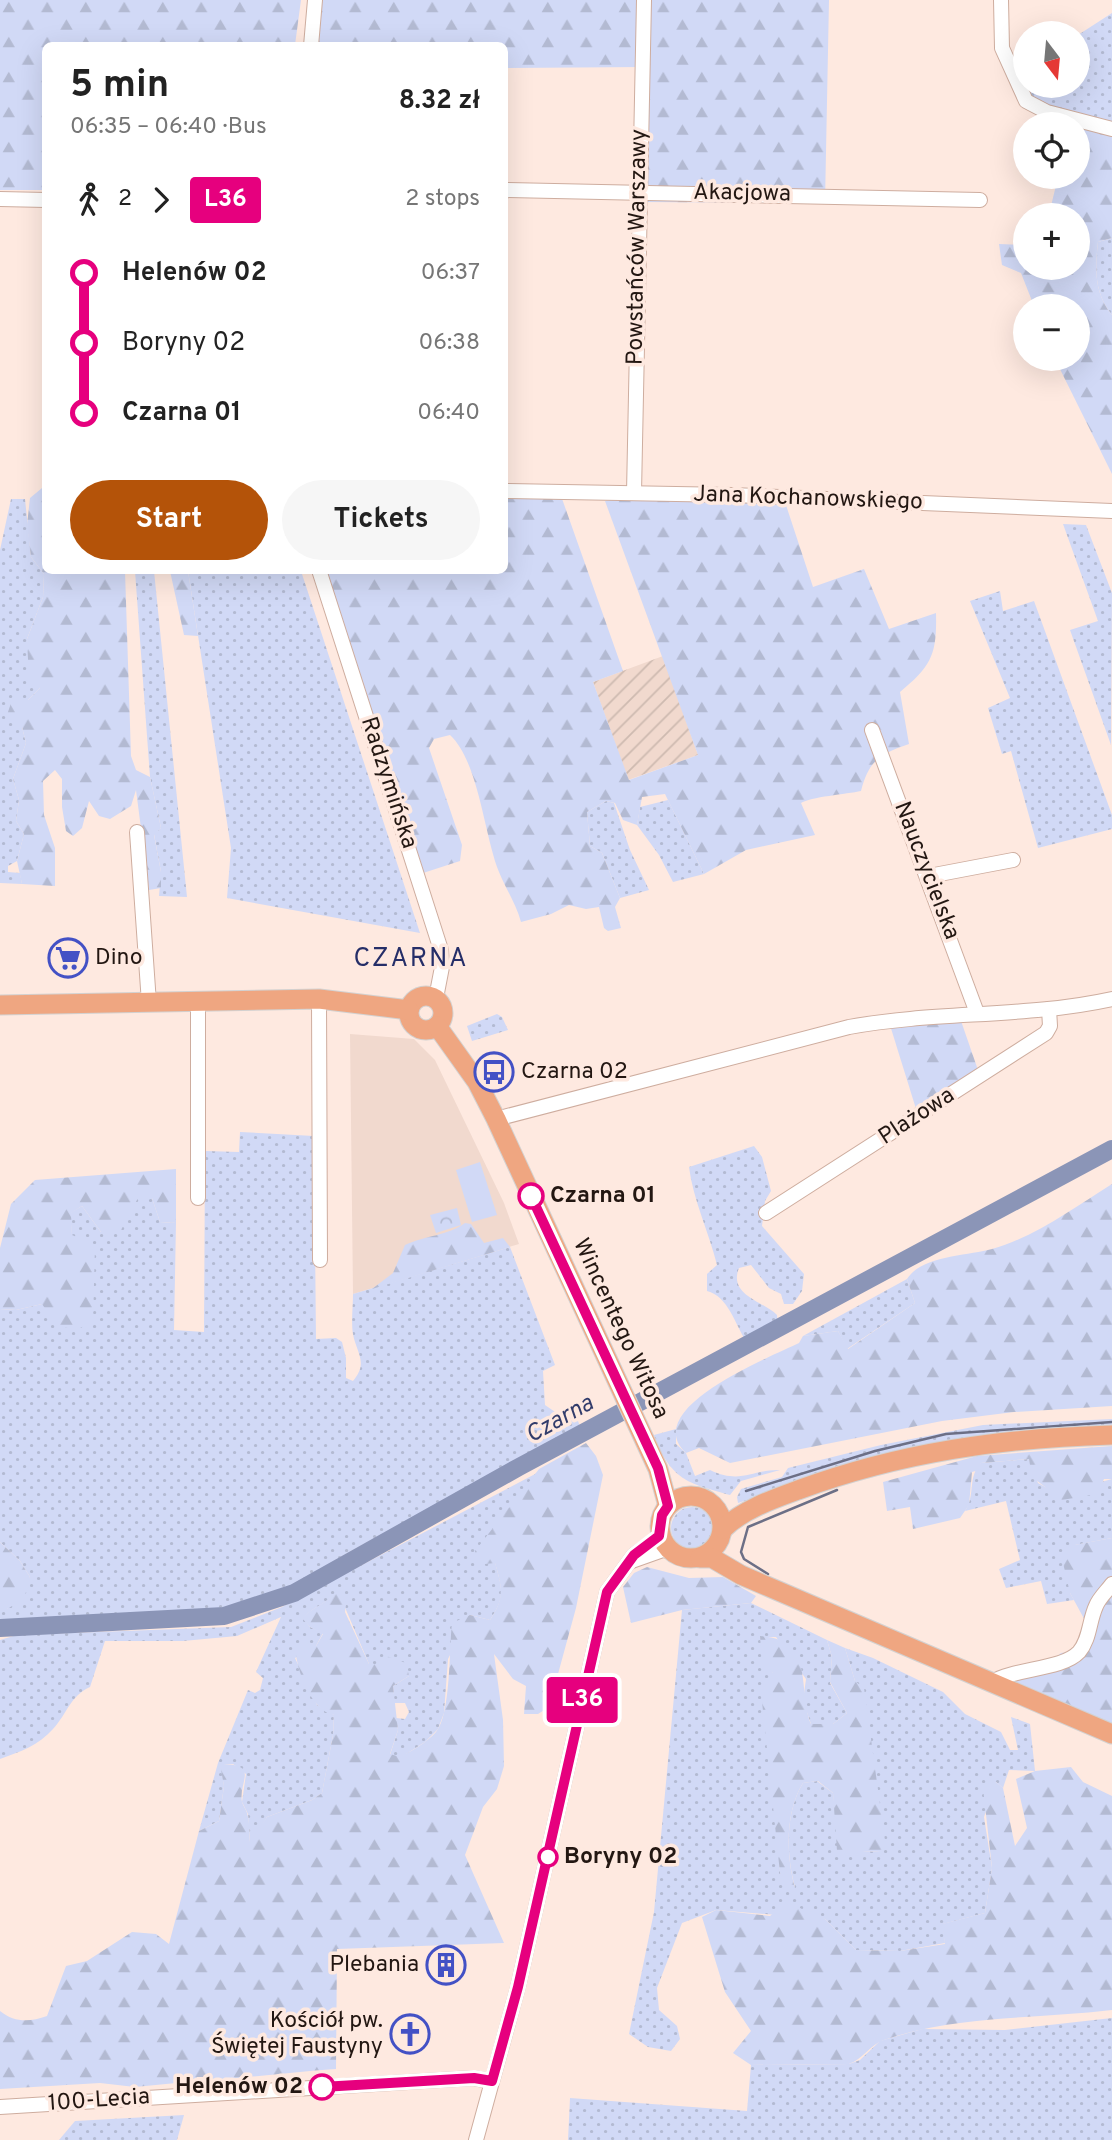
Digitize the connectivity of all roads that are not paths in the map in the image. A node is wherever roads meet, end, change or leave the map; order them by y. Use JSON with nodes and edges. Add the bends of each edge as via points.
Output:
{"nodes":[{"id":1,"x":316,"y":0,"type":"edge"},
{"id":2,"x":644,"y":0,"type":"edge"},
{"id":3,"x":1002,"y":0,"type":"edge"},
{"id":4,"x":311,"y":42,"type":"edge"},
{"id":5,"x":1112,"y":129,"type":"edge"},
{"id":6,"x":508,"y":190,"type":"edge"},
{"id":7,"x":640,"y":192,"type":"junction"},
{"id":8,"x":0,"y":199,"type":"edge"},
{"id":9,"x":42,"y":200,"type":"edge"},
{"id":10,"x":980,"y":200,"type":"dead end"},
{"id":11,"x":508,"y":491,"type":"edge"},
{"id":12,"x":634,"y":493,"type":"junction"},
{"id":13,"x":1112,"y":511,"type":"edge"},
{"id":14,"x":320,"y":574,"type":"edge"},
{"id":15,"x":872,"y":730,"type":"dead end"},
{"id":16,"x":137,"y":832,"type":"dead end"},
{"id":17,"x":1013,"y":860,"type":"dead end"},
{"id":18,"x":929,"y":876,"type":"junction"},
{"id":19,"x":319,"y":999,"type":"junction"},
{"id":20,"x":436,"y":999,"type":"junction"},
{"id":21,"x":1112,"y":999,"type":"edge"},
{"id":22,"x":198,"y":1002,"type":"junction"},
{"id":23,"x":149,"y":1003,"type":"junction"},
{"id":24,"x":0,"y":1005,"type":"edge"},
{"id":25,"x":1049,"y":1009,"type":"junction"},
{"id":26,"x":409,"y":1010,"type":"junction"},
{"id":27,"x":977,"y":1013,"type":"junction"},
{"id":28,"x":437,"y":1026,"type":"junction"},
{"id":29,"x":496,"y":1119,"type":"junction"},
{"id":30,"x":198,"y":1198,"type":"dead end"},
{"id":31,"x":766,"y":1213,"type":"dead end"},
{"id":32,"x":320,"y":1260,"type":"dead end"},
{"id":33,"x":1112,"y":1435,"type":"edge"},
{"id":34,"x":658,"y":1468,"type":"junction"},
{"id":35,"x":687,"y":1496,"type":"junction"},
{"id":36,"x":768,"y":1501,"type":"junction"},
{"id":37,"x":668,"y":1506,"type":"junction"},
{"id":38,"x":717,"y":1508,"type":"junction"},
{"id":39,"x":660,"y":1532,"type":"junction"},
{"id":40,"x":722,"y":1534,"type":"junction"},
{"id":41,"x":670,"y":1551,"type":"junction"},
{"id":42,"x":700,"y":1558,"type":"junction"},
{"id":43,"x":631,"y":1562,"type":"junction"},
{"id":44,"x":754,"y":1579,"type":"junction"},
{"id":45,"x":1112,"y":1584,"type":"edge"},
{"id":46,"x":992,"y":1682,"type":"junction"},
{"id":47,"x":1112,"y":1734,"type":"edge"},
{"id":48,"x":492,"y":2081,"type":"junction"},
{"id":49,"x":0,"y":2107,"type":"edge"},
{"id":50,"x":476,"y":2140,"type":"edge"}],
"edges":[{"from":1,"to":4,"type":"street"},
{"from":2,"to":7,"type":"street","name":"Powstańców Warszawy"},
{"from":3,"to":5,"type":"street","via":[[1002,48],[1024,98],[1030,104]]},
{"from":6,"to":7,"type":"street","name":"Akacjowa"},
{"from":7,"to":10,"type":"street","name":"Akacjowa"},
{"from":7,"to":12,"type":"street","name":"Powstańców Warszawy"},
{"from":8,"to":9,"type":"street"},
{"from":11,"to":12,"type":"street","name":"Jana Kochanowskiego"},
{"from":12,"to":13,"type":"street","name":"Jana Kochanowskiego"},
{"from":14,"to":20,"type":"street","name":"Radzymińska","via":[[441,950]]},
{"from":15,"to":18,"type":"street","name":"Nauczycielska"},
{"from":16,"to":23,"type":"street"},
{"from":17,"to":18,"type":"street"},
{"from":18,"to":27,"type":"street","name":"Nauczycielska"},
{"from":19,"to":22,"type":"main road"},
{"from":19,"to":26,"type":"main road"},
{"from":19,"to":32,"type":"street"},
{"from":20,"to":26,"type":"main road","via":[[419,997]]},
{"from":20,"to":28,"type":"main road","via":[[443,1012]]},
{"from":21,"to":25,"type":"street"},
{"from":22,"to":23,"type":"main road"},
{"from":22,"to":30,"type":"street"},
{"from":23,"to":24,"type":"main road"},
{"from":25,"to":27,"type":"street"},
{"from":25,"to":31,"type":"street","name":"Plażowa","via":[[1046,1033]]},
{"from":26,"to":28,"type":"main road","via":[[411,1021],[420,1029]]},
{"from":27,"to":29,"type":"street","via":[[897,1018],[849,1027]]},
{"from":28,"to":29,"type":"main road","name":"Wincentego Witosa","via":[[477,1082]]},
{"from":29,"to":34,"type":"main road","name":"Wincentego Witosa"},
{"from":33,"to":36,"type":"main road","via":[[966,1445],[892,1460]]},
{"from":34,"to":35,"type":"main road","name":"Wincentego Witosa"},
{"from":34,"to":37,"type":"main road","name":"Wincentego Witosa"},
{"from":35,"to":37,"type":"main road"},
{"from":35,"to":38,"type":"main road","via":[[704,1498]]},
{"from":36,"to":38,"type":"main road"},
{"from":36,"to":40,"type":"main road","via":[[731,1521]]},
{"from":37,"to":39,"type":"main road"},
{"from":38,"to":40,"type":"main road"},
{"from":39,"to":41,"type":"main road"},
{"from":39,"to":43,"type":"street"},
{"from":40,"to":42,"type":"main road","via":[[713,1551]]},
{"from":40,"to":44,"type":"main road","via":[[728,1556]]},
{"from":41,"to":42,"type":"main road","via":[[688,1559]]},
{"from":41,"to":43,"type":"street"},
{"from":42,"to":44,"type":"main road","via":[[712,1558]]},
{"from":43,"to":48,"type":"street","via":[[611,1585],[600,1617],[518,1987]]},
{"from":44,"to":46,"type":"main road"},
{"from":45,"to":46,"type":"street","via":[[1096,1605],[1078,1653]]},
{"from":46,"to":47,"type":"main road"},
{"from":48,"to":49,"type":"street","name":"100-Lecia","via":[[474,2078]]},
{"from":48,"to":50,"type":"street"}]}
